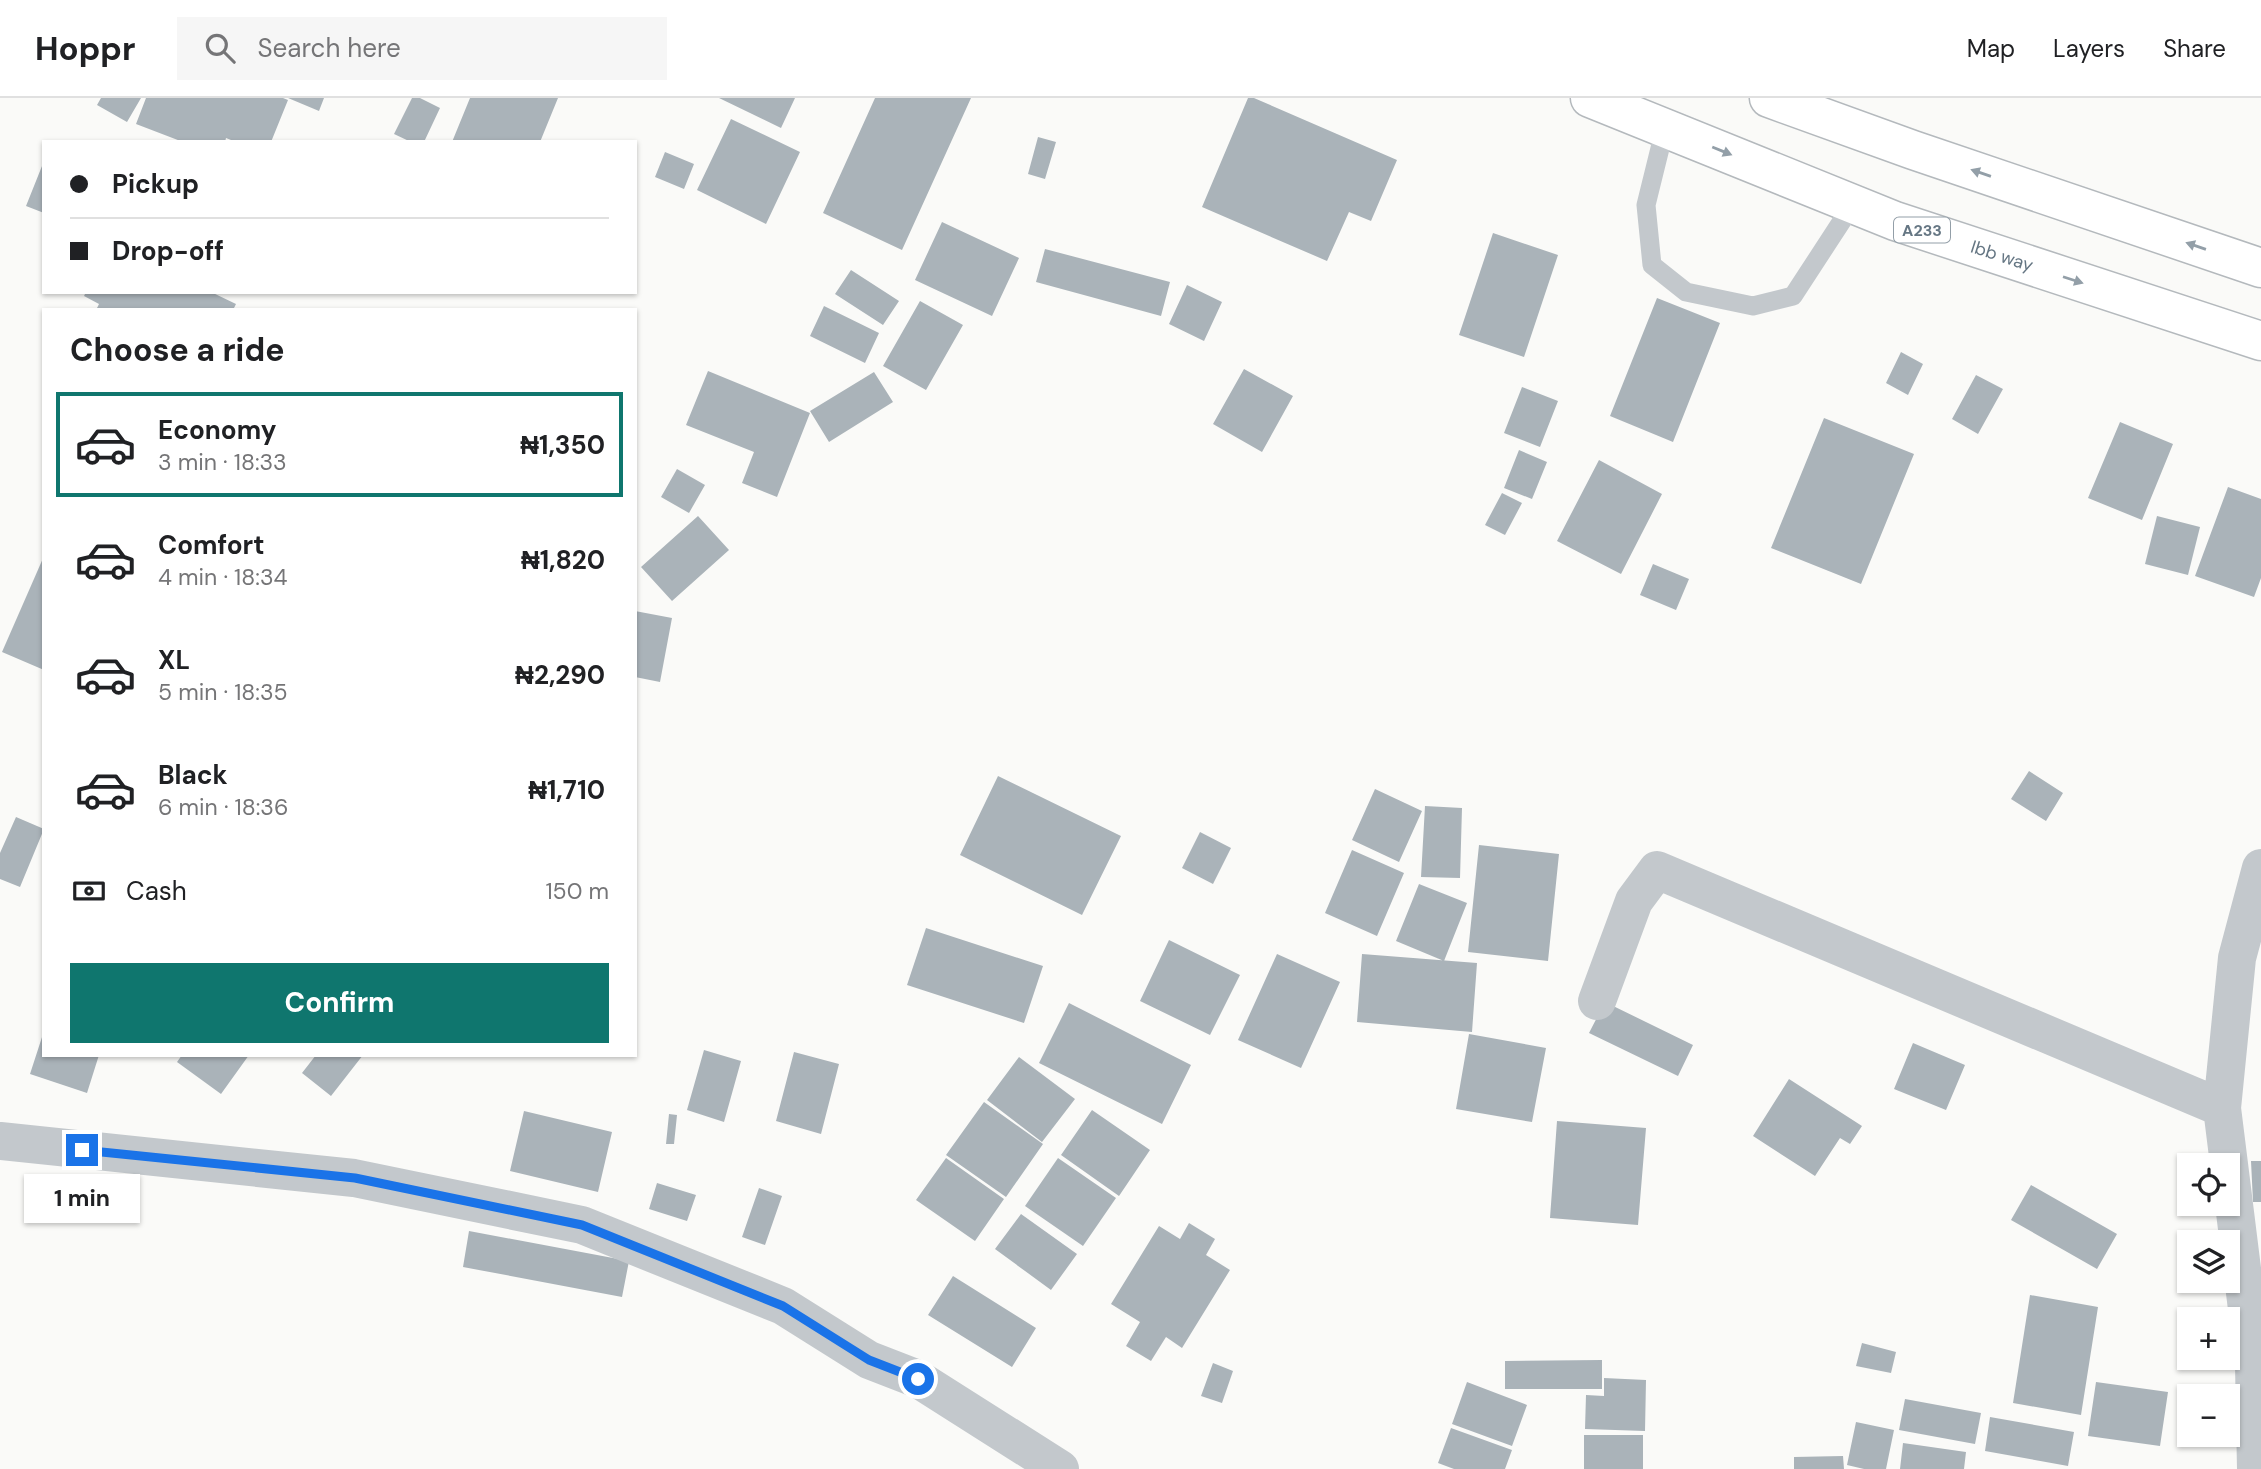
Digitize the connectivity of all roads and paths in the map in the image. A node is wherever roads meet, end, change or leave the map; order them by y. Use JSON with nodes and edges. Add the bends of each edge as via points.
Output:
{"nodes":[{"id":1,"x":1590,"y":98,"type":"edge"},
{"id":2,"x":1769,"y":98,"type":"edge"},
{"id":3,"x":1665,"y":128,"type":"junction"},
{"id":4,"x":1853,"y":204,"type":"junction"},
{"id":5,"x":2261,"y":268,"type":"edge"},
{"id":6,"x":2261,"y":341,"type":"edge"},
{"id":7,"x":2261,"y":869,"type":"edge"},
{"id":8,"x":1597,"y":1000,"type":"dead end"},
{"id":9,"x":2222,"y":1108,"type":"junction"},
{"id":10,"x":0,"y":1141,"type":"edge"},
{"id":11,"x":1060,"y":1469,"type":"edge"},
{"id":12,"x":2256,"y":1469,"type":"edge"}],
"edges":[{"from":1,"to":3,"type":"highway","name":"Ibb way","number":"A233"},
{"from":5,"to":2,"type":"highway","one_way":true},
{"from":3,"to":4,"type":"highway","name":"Ibb way","number":"A233","one_way":true},
{"from":3,"to":4,"type":"lane","via":[[1646,205],[1652,265],[1686,292],[1753,306],[1793,296]]},
{"from":4,"to":6,"type":"highway","name":"Ibb way","number":"A233","one_way":true},
{"from":7,"to":9,"type":"street","via":[[2237,958]]},
{"from":8,"to":9,"type":"street","via":[[1634,901],[1657,870]]},
{"from":9,"to":12,"type":"street","via":[[2254,1365]]},
{"from":10,"to":11,"type":"street","via":[[355,1178],[582,1225],[783,1306],[869,1360],[918,1379]]}]}
